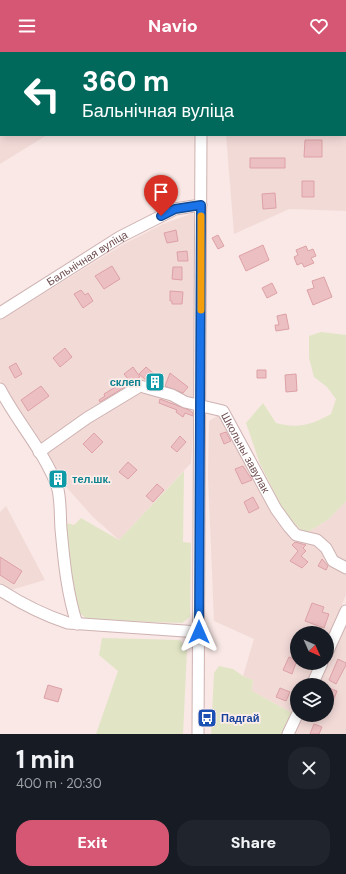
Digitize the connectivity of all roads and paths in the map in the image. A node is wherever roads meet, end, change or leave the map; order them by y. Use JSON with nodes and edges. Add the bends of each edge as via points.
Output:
{"nodes":[{"id":1,"x":201,"y":136,"type":"edge"},
{"id":2,"x":201,"y":205,"type":"junction"},
{"id":3,"x":0,"y":313,"type":"edge"},
{"id":4,"x":0,"y":389,"type":"edge"},
{"id":5,"x":200,"y":406,"type":"junction"},
{"id":6,"x":39,"y":452,"type":"junction"},
{"id":7,"x":346,"y":568,"type":"edge"},
{"id":8,"x":0,"y":590,"type":"edge"},
{"id":9,"x":346,"y":611,"type":"edge"},
{"id":10,"x":73,"y":624,"type":"junction"},
{"id":11,"x":199,"y":632,"type":"junction"},
{"id":12,"x":334,"y":638,"type":"edge"},
{"id":13,"x":294,"y":722,"type":"edge"},
{"id":14,"x":198,"y":734,"type":"edge"},
{"id":15,"x":288,"y":734,"type":"edge"}],
"edges":[{"from":1,"to":2,"type":"street"},
{"from":2,"to":3,"type":"street","name":"Бальнічная вуліца","via":[[175,209],[120,237]]},
{"from":2,"to":5,"type":"street"},
{"from":4,"to":6,"type":"street","via":[[16,419]]},
{"from":5,"to":6,"type":"street","name":"Школьны завулак","via":[[140,386],[87,418]]},
{"from":5,"to":7,"type":"street","name":"Школьны завулак","via":[[223,411],[276,509],[296,535],[317,540],[326,548],[333,561]]},
{"from":5,"to":11,"type":"street"},
{"from":6,"to":10,"type":"street","via":[[57,487],[65,575]]},
{"from":8,"to":10,"type":"street","via":[[49,617]]},
{"from":9,"to":12,"type":"street"},
{"from":10,"to":11,"type":"street"},
{"from":11,"to":14,"type":"street"},
{"from":13,"to":15,"type":"street"}]}
